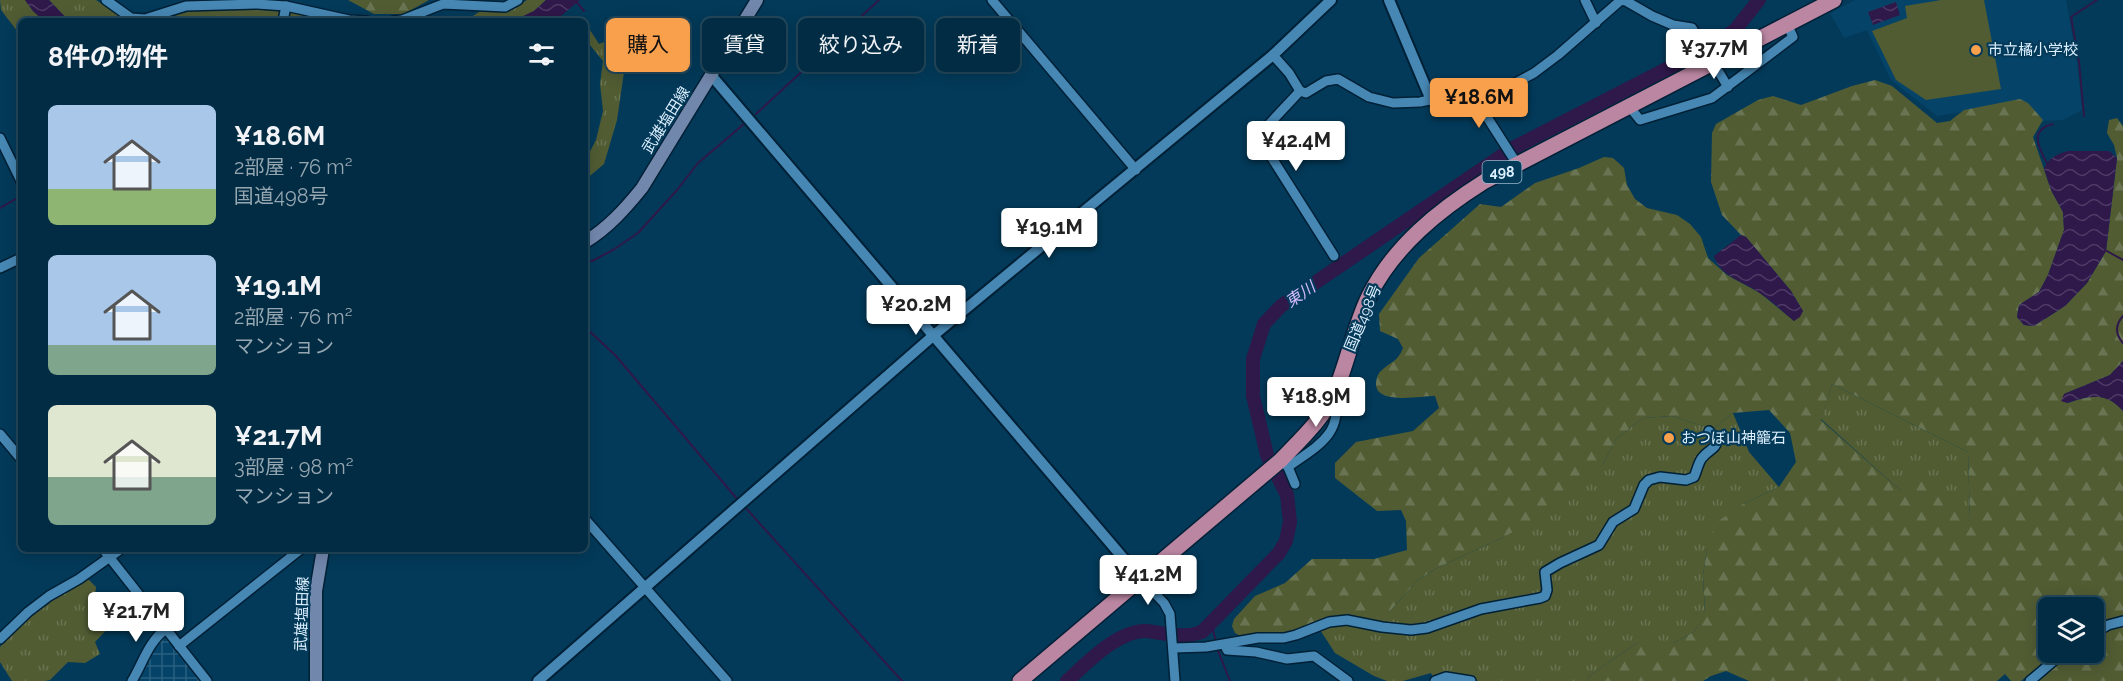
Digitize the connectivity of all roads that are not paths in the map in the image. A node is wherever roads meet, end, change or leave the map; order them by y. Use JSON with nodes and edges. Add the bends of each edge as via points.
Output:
{"nodes":[{"id":1,"x":106,"y":0,"type":"edge"},
{"id":2,"x":518,"y":0,"type":"edge"},
{"id":3,"x":757,"y":0,"type":"edge"},
{"id":4,"x":992,"y":0,"type":"edge"},
{"id":5,"x":1331,"y":0,"type":"edge"},
{"id":6,"x":1389,"y":0,"type":"edge"},
{"id":7,"x":1585,"y":0,"type":"edge"},
{"id":8,"x":1834,"y":0,"type":"edge"},
{"id":9,"x":491,"y":4,"type":"edge"},
{"id":10,"x":285,"y":9,"type":"junction"},
{"id":11,"x":131,"y":18,"type":"edge"},
{"id":12,"x":148,"y":18,"type":"edge"},
{"id":13,"x":284,"y":18,"type":"edge"},
{"id":14,"x":337,"y":18,"type":"edge"},
{"id":15,"x":407,"y":18,"type":"edge"},
{"id":16,"x":1596,"y":23,"type":"junction"},
{"id":17,"x":1787,"y":24,"type":"junction"},
{"id":18,"x":1273,"y":55,"type":"junction"},
{"id":19,"x":1711,"y":59,"type":"junction"},
{"id":20,"x":711,"y":75,"type":"junction"},
{"id":21,"x":1728,"y":87,"type":"junction"},
{"id":22,"x":1300,"y":91,"type":"junction"},
{"id":23,"x":1431,"y":100,"type":"junction"},
{"id":24,"x":1478,"y":103,"type":"junction"},
{"id":25,"x":1629,"y":106,"type":"junction"},
{"id":26,"x":0,"y":138,"type":"edge"},
{"id":27,"x":1514,"y":161,"type":"junction"},
{"id":28,"x":1136,"y":170,"type":"junction"},
{"id":29,"x":18,"y":175,"type":"edge"},
{"id":30,"x":588,"y":240,"type":"edge"},
{"id":31,"x":1334,"y":256,"type":"dead end"},
{"id":32,"x":18,"y":259,"type":"edge"},
{"id":33,"x":0,"y":268,"type":"edge"},
{"id":34,"x":934,"y":335,"type":"junction"},
{"id":35,"x":1709,"y":431,"type":"dead end"},
{"id":36,"x":0,"y":434,"type":"edge"},
{"id":37,"x":18,"y":455,"type":"edge"},
{"id":38,"x":1284,"y":463,"type":"junction"},
{"id":39,"x":1295,"y":484,"type":"dead end"},
{"id":40,"x":588,"y":522,"type":"edge"},
{"id":41,"x":105,"y":552,"type":"edge"},
{"id":42,"x":117,"y":552,"type":"edge"},
{"id":43,"x":297,"y":552,"type":"edge"},
{"id":44,"x":322,"y":552,"type":"edge"},
{"id":45,"x":110,"y":558,"type":"junction"},
{"id":46,"x":1141,"y":579,"type":"junction"},
{"id":47,"x":645,"y":587,"type":"junction"},
{"id":48,"x":2123,"y":621,"type":"edge"},
{"id":49,"x":2104,"y":627,"type":"edge"},
{"id":50,"x":166,"y":629,"type":"junction"},
{"id":51,"x":0,"y":639,"type":"edge"},
{"id":52,"x":1173,"y":645,"type":"junction"},
{"id":53,"x":1224,"y":645,"type":"junction"},
{"id":54,"x":179,"y":646,"type":"junction"},
{"id":55,"x":2051,"y":663,"type":"edge"},
{"id":56,"x":132,"y":681,"type":"edge"},
{"id":57,"x":207,"y":681,"type":"edge"},
{"id":58,"x":316,"y":681,"type":"edge"},
{"id":59,"x":538,"y":681,"type":"edge"},
{"id":60,"x":727,"y":681,"type":"edge"},
{"id":61,"x":1020,"y":681,"type":"edge"},
{"id":62,"x":1175,"y":681,"type":"edge"},
{"id":63,"x":1348,"y":681,"type":"edge"},
{"id":64,"x":1435,"y":681,"type":"edge"},
{"id":65,"x":1472,"y":681,"type":"edge"},
{"id":66,"x":2030,"y":681,"type":"edge"}],
"edges":[{"from":1,"to":11,"type":"street"},
{"from":2,"to":9,"type":"street","via":[[505,7]]},
{"from":3,"to":20,"type":"main road","name":"武雄塩田線"},
{"from":4,"to":28,"type":"street"},
{"from":5,"to":18,"type":"street"},
{"from":6,"to":23,"type":"street"},
{"from":7,"to":16,"type":"street"},
{"from":8,"to":17,"type":"highway","name":"国道498号","number":"498"},
{"from":9,"to":15,"type":"street","via":[[443,4]]},
{"from":10,"to":12,"type":"street","via":[[204,4]]},
{"from":10,"to":13,"type":"street"},
{"from":10,"to":14,"type":"street"},
{"from":16,"to":19,"type":"street","via":[[1621,0],[1626,1],[1673,25],[1692,28]]},
{"from":16,"to":24,"type":"street","via":[[1534,73]]},
{"from":17,"to":19,"type":"highway","name":"国道498号","number":"498"},
{"from":17,"to":21,"type":"street","via":[[1793,37]]},
{"from":18,"to":22,"type":"street"},
{"from":18,"to":28,"type":"street"},
{"from":19,"to":21,"type":"street"},
{"from":19,"to":25,"type":"highway","name":"国道498号","number":"498"},
{"from":20,"to":30,"type":"main road","name":"武雄塩田線","via":[[642,188],[623,212]]},
{"from":20,"to":34,"type":"street"},
{"from":21,"to":25,"type":"street","via":[[1712,98],[1640,120]]},
{"from":22,"to":23,"type":"street","via":[[1306,93],[1338,79],[1370,97],[1393,103]]},
{"from":22,"to":31,"type":"street","via":[[1258,136]]},
{"from":23,"to":24,"type":"street","via":[[1463,93],[1470,94]]},
{"from":24,"to":27,"type":"street"},
{"from":25,"to":27,"type":"highway","name":"国道498号","number":"498"},
{"from":26,"to":29,"type":"street"},
{"from":27,"to":38,"type":"highway","name":"国道498号","number":"498","via":[[1437,214],[1398,253],[1369,295],[1334,393],[1318,421]]},
{"from":28,"to":34,"type":"street"},
{"from":32,"to":33,"type":"street"},
{"from":34,"to":46,"type":"street"},
{"from":34,"to":47,"type":"street"},
{"from":35,"to":53,"type":"street","via":[[1716,440],[1715,448],[1702,458],[1694,477],[1649,480],[1634,509],[1613,522],[1599,545],[1545,572],[1545,596],[1481,609],[1427,628],[1400,630],[1347,620],[1329,622],[1284,638],[1258,638]]},
{"from":36,"to":37,"type":"street"},
{"from":38,"to":39,"type":"street"},
{"from":38,"to":46,"type":"highway","name":"国道498号","number":"498","via":[[1264,474]]},
{"from":40,"to":47,"type":"street"},
{"from":41,"to":45,"type":"street"},
{"from":42,"to":45,"type":"street"},
{"from":43,"to":54,"type":"street"},
{"from":44,"to":58,"type":"main road","name":"武雄塩田線","via":[[316,591]]},
{"from":45,"to":50,"type":"street"},
{"from":45,"to":51,"type":"street","via":[[49,596]]},
{"from":46,"to":52,"type":"street","via":[[1170,614]]},
{"from":46,"to":61,"type":"highway","name":"国道498号","number":"498"},
{"from":47,"to":59,"type":"street"},
{"from":47,"to":60,"type":"street"},
{"from":48,"to":49,"type":"street"},
{"from":50,"to":54,"type":"street"},
{"from":50,"to":56,"type":"street","via":[[150,646]]},
{"from":52,"to":53,"type":"street"},
{"from":52,"to":62,"type":"street"},
{"from":53,"to":63,"type":"street","via":[[1227,650],[1287,658],[1314,656]]},
{"from":54,"to":57,"type":"street"},
{"from":55,"to":66,"type":"street"},
{"from":64,"to":65,"type":"street","via":[[1446,677]]}]}
